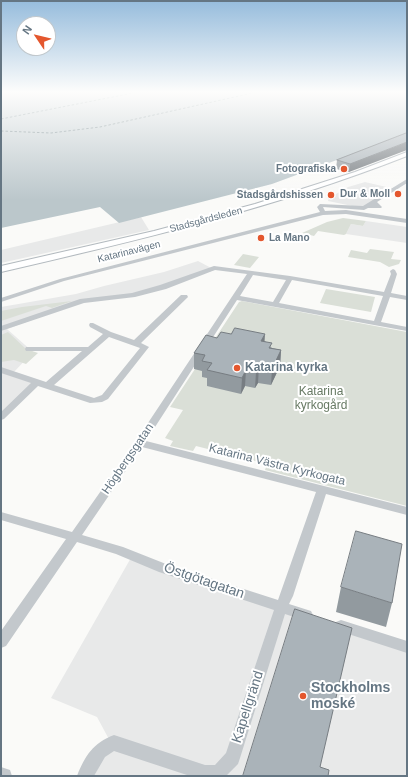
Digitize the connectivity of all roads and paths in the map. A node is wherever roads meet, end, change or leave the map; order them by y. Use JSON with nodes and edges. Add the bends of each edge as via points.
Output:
{"nodes":[{"id":1,"x":407,"y":154,"type":"edge"},
{"id":2,"x":407,"y":159,"type":"edge"},
{"id":3,"x":407,"y":181,"type":"edge"},
{"id":4,"x":325,"y":187,"type":"junction"},
{"id":5,"x":323,"y":213,"type":"junction"},
{"id":6,"x":407,"y":221,"type":"edge"},
{"id":7,"x":1,"y":269,"type":"edge"},
{"id":8,"x":393,"y":270,"type":"dead end"},
{"id":9,"x":251,"y":273,"type":"junction"},
{"id":10,"x":1,"y":274,"type":"edge"},
{"id":11,"x":290,"y":278,"type":"junction"},
{"id":12,"x":388,"y":294,"type":"junction"},
{"id":13,"x":184,"y":297,"type":"dead end"},
{"id":14,"x":235,"y":297,"type":"junction"},
{"id":15,"x":407,"y":298,"type":"edge"},
{"id":16,"x":1,"y":300,"type":"edge"},
{"id":17,"x":275,"y":304,"type":"junction"},
{"id":18,"x":377,"y":323,"type":"junction"},
{"id":19,"x":93,"y":325,"type":"dead end"},
{"id":20,"x":1,"y":329,"type":"edge"},
{"id":21,"x":407,"y":329,"type":"edge"},
{"id":22,"x":108,"y":334,"type":"junction"},
{"id":23,"x":135,"y":344,"type":"junction"},
{"id":24,"x":29,"y":349,"type":"dead end"},
{"id":25,"x":89,"y":349,"type":"junction"},
{"id":26,"x":1,"y":370,"type":"edge"},
{"id":27,"x":36,"y":383,"type":"junction"},
{"id":28,"x":47,"y":386,"type":"junction"},
{"id":29,"x":1,"y":417,"type":"edge"},
{"id":30,"x":140,"y":443,"type":"junction"},
{"id":31,"x":322,"y":490,"type":"junction"},
{"id":32,"x":407,"y":511,"type":"edge"},
{"id":33,"x":1,"y":516,"type":"edge"},
{"id":34,"x":75,"y":537,"type":"junction"},
{"id":35,"x":281,"y":607,"type":"junction"},
{"id":36,"x":1,"y":642,"type":"edge"},
{"id":37,"x":407,"y":647,"type":"edge"},
{"id":38,"x":1,"y":775,"type":"edge"},
{"id":39,"x":4,"y":776,"type":"edge"},
{"id":40,"x":85,"y":776,"type":"edge"}],
"edges":[{"from":1,"to":4,"type":"main road","name":"Stadsgårdsleden"},
{"from":2,"to":4,"type":"main road","name":"Stadsgårdsleden","via":[[363,177]]},
{"from":3,"to":5,"type":"street","via":[[374,202],[379,207],[322,205],[320,207]]},
{"from":4,"to":7,"type":"main road","name":"Stadsgårdsleden","via":[[158,233]]},
{"from":4,"to":10,"type":"main road","name":"Stadsgårdsleden","via":[[215,225]]},
{"from":5,"to":6,"type":"street","name":"Katarinavägen"},
{"from":5,"to":16,"type":"street","name":"Katarinavägen","via":[[62,280]]},
{"from":8,"to":12,"type":"street"},
{"from":9,"to":11,"type":"street"},
{"from":9,"to":14,"type":"street","name":"Högbergsgatan"},
{"from":9,"to":20,"type":"street","via":[[214,268],[163,287],[132,295],[83,301]]},
{"from":11,"to":12,"type":"street"},
{"from":11,"to":17,"type":"street"},
{"from":12,"to":15,"type":"street"},
{"from":12,"to":18,"type":"street"},
{"from":13,"to":23,"type":"street"},
{"from":14,"to":17,"type":"street"},
{"from":14,"to":30,"type":"street","name":"Högbergsgatan"},
{"from":17,"to":18,"type":"street"},
{"from":18,"to":21,"type":"street"},
{"from":19,"to":22,"type":"street"},
{"from":22,"to":23,"type":"street"},
{"from":22,"to":25,"type":"street"},
{"from":23,"to":28,"type":"street","via":[[145,347],[99,400],[93,401]]},
{"from":24,"to":25,"type":"street"},
{"from":25,"to":28,"type":"street"},
{"from":26,"to":27,"type":"street"},
{"from":27,"to":28,"type":"street"},
{"from":27,"to":29,"type":"street"},
{"from":30,"to":31,"type":"street","name":"Katarina Västra Kyrkogata"},
{"from":30,"to":34,"type":"street","name":"Högbergsgatan"},
{"from":31,"to":32,"type":"street","name":"Katarina Västra Kyrkogata"},
{"from":31,"to":35,"type":"street","name":"Kapellgränd","via":[[287,596]]},
{"from":33,"to":34,"type":"street","name":"Östgötagatan"},
{"from":34,"to":35,"type":"street","name":"Östgötagatan","via":[[132,554],[163,568]]},
{"from":34,"to":36,"type":"street","name":"Högbergsgatan"},
{"from":35,"to":37,"type":"street","name":"Östgötagatan"},
{"from":35,"to":40,"type":"street","name":"Kapellgränd","via":[[232,758],[218,773],[205,773],[114,743],[100,751]]},
{"from":38,"to":39,"type":"street"}]}
